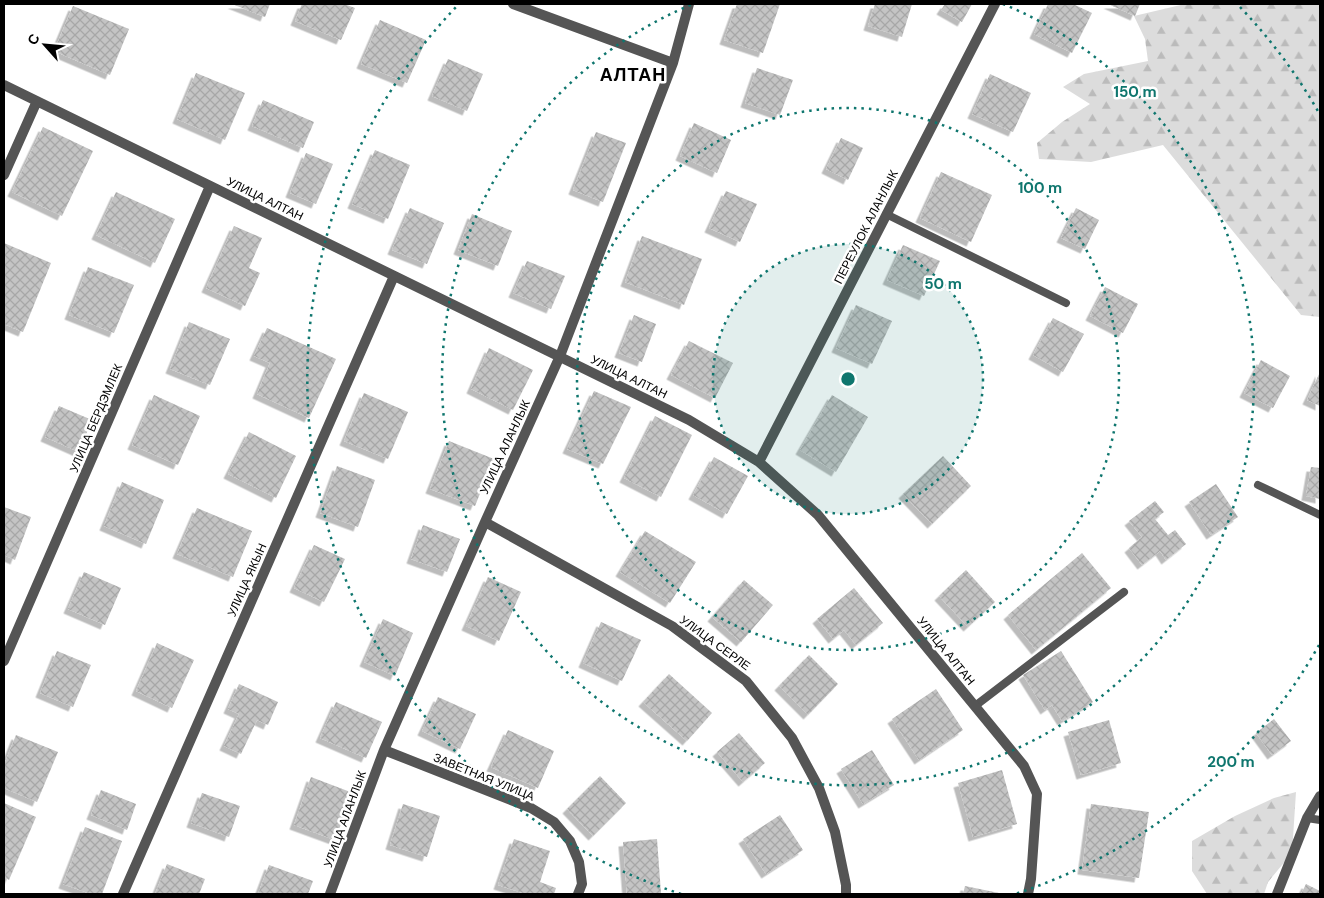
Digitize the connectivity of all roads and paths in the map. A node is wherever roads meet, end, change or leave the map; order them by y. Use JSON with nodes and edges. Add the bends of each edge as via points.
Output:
{"nodes":[{"id":1,"x":513,"y":4,"type":"edge"},
{"id":2,"x":689,"y":4,"type":"edge"},
{"id":3,"x":995,"y":4,"type":"edge"},
{"id":4,"x":673,"y":63,"type":"junction"},
{"id":5,"x":4,"y":85,"type":"edge"},
{"id":6,"x":37,"y":101,"type":"junction"},
{"id":7,"x":4,"y":175,"type":"edge"},
{"id":8,"x":210,"y":186,"type":"junction"},
{"id":9,"x":886,"y":214,"type":"junction"},
{"id":10,"x":394,"y":276,"type":"junction"},
{"id":11,"x":1066,"y":303,"type":"dead end"},
{"id":12,"x":560,"y":356,"type":"junction"},
{"id":13,"x":758,"y":462,"type":"junction"},
{"id":14,"x":1258,"y":485,"type":"dead end"},
{"id":15,"x":1320,"y":515,"type":"edge"},
{"id":16,"x":485,"y":522,"type":"junction"},
{"id":17,"x":1124,"y":592,"type":"dead end"},
{"id":18,"x":4,"y":661,"type":"edge"},
{"id":19,"x":975,"y":706,"type":"junction"},
{"id":20,"x":384,"y":750,"type":"junction"},
{"id":21,"x":1320,"y":796,"type":"edge"},
{"id":22,"x":1307,"y":818,"type":"junction"},
{"id":23,"x":1320,"y":820,"type":"edge"},
{"id":24,"x":123,"y":894,"type":"edge"},
{"id":25,"x":330,"y":894,"type":"edge"},
{"id":26,"x":578,"y":894,"type":"edge"},
{"id":27,"x":846,"y":894,"type":"edge"},
{"id":28,"x":1028,"y":894,"type":"edge"},
{"id":29,"x":1277,"y":894,"type":"edge"}],
"edges":[{"from":1,"to":4,"type":"street"},
{"from":2,"to":4,"type":"street","name":"УЛИЦА АЛАНЛЫК"},
{"from":3,"to":9,"type":"street","name":"ПЕРЕУЛОК АЛАНЛЫК"},
{"from":4,"to":12,"type":"street","name":"УЛИЦА АЛАНЛЫК"},
{"from":5,"to":6,"type":"street","name":"УЛИЦА АЛТАН"},
{"from":6,"to":7,"type":"street"},
{"from":6,"to":8,"type":"street","name":"УЛИЦА АЛТАН"},
{"from":8,"to":10,"type":"street","name":"УЛИЦА АЛТАН"},
{"from":8,"to":18,"type":"street","name":"УЛИЦА БЕРДЭМЛЕК"},
{"from":9,"to":11,"type":"lane"},
{"from":9,"to":13,"type":"street","name":"ПЕРЕУЛОК АЛАНЛЫК"},
{"from":10,"to":12,"type":"street","name":"УЛИЦА АЛТАН"},
{"from":10,"to":24,"type":"street","name":"УЛИЦА ЯКЫН"},
{"from":12,"to":13,"type":"street","name":"УЛИЦА АЛТАН","via":[[689,420]]},
{"from":12,"to":16,"type":"street","name":"УЛИЦА АЛАНЛЫК"},
{"from":13,"to":19,"type":"street","name":"УЛИЦА АЛТАН","via":[[818,515]]},
{"from":14,"to":15,"type":"lane"},
{"from":16,"to":20,"type":"street","name":"УЛИЦА АЛАНЛЫК"},
{"from":16,"to":27,"type":"street","name":"УЛИЦА СЕРЛЕ","via":[[672,626],[746,681],[792,738],[819,788],[836,832]]},
{"from":17,"to":19,"type":"lane"},
{"from":19,"to":28,"type":"street","name":"УЛИЦА АЛТАН","via":[[1024,766],[1037,794]]},
{"from":20,"to":25,"type":"street","name":"УЛИЦА АЛАНЛЫК"},
{"from":20,"to":26,"type":"street","name":"ЗАВЕТНАЯ УЛИЦА","via":[[531,808],[554,822],[570,841],[579,862],[582,884]]},
{"from":21,"to":22,"type":"street"},
{"from":22,"to":23,"type":"lane"},
{"from":22,"to":29,"type":"street"}]}
